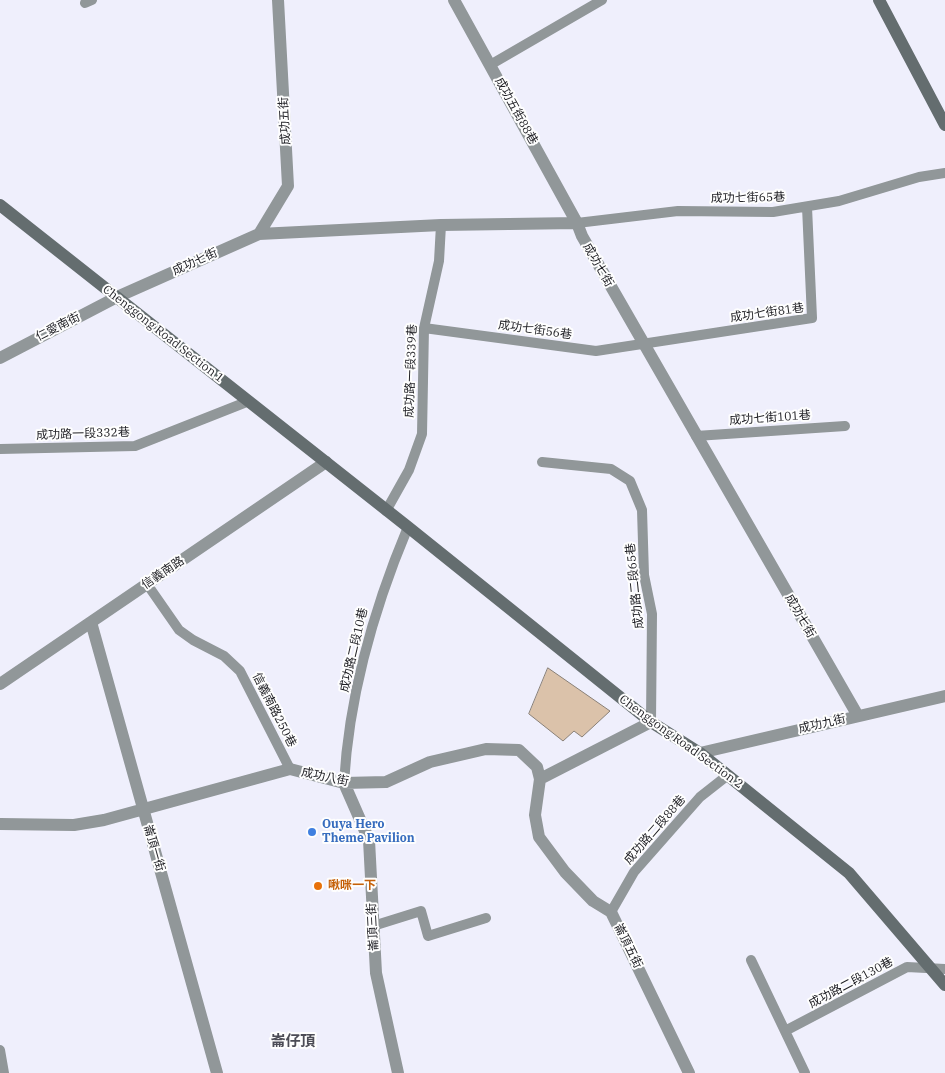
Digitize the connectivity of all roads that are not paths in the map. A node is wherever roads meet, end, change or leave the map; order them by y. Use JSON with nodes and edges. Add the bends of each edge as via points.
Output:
{"nodes":[{"id":1,"x":278,"y":0,"type":"edge"},
{"id":2,"x":454,"y":0,"type":"edge"},
{"id":3,"x":602,"y":0,"type":"edge"},
{"id":4,"x":879,"y":0,"type":"edge"},
{"id":5,"x":490,"y":65,"type":"junction"},
{"id":6,"x":945,"y":125,"type":"edge"},
{"id":7,"x":945,"y":173,"type":"edge"},
{"id":8,"x":0,"y":205,"type":"edge"},
{"id":9,"x":807,"y":207,"type":"junction"},
{"id":10,"x":577,"y":223,"type":"junction"},
{"id":11,"x":441,"y":225,"type":"junction"},
{"id":12,"x":259,"y":234,"type":"junction"},
{"id":13,"x":117,"y":297,"type":"junction"},
{"id":14,"x":424,"y":328,"type":"junction"},
{"id":15,"x":644,"y":343,"type":"junction"},
{"id":16,"x":0,"y":358,"type":"edge"},
{"id":17,"x":249,"y":401,"type":"junction"},
{"id":18,"x":845,"y":426,"type":"dead end"},
{"id":19,"x":696,"y":436,"type":"junction"},
{"id":20,"x":0,"y":449,"type":"edge"},
{"id":21,"x":326,"y":462,"type":"junction"},
{"id":22,"x":542,"y":462,"type":"dead end"},
{"id":23,"x":386,"y":511,"type":"junction"},
{"id":24,"x":408,"y":527,"type":"junction"},
{"id":25,"x":147,"y":584,"type":"junction"},
{"id":26,"x":91,"y":622,"type":"junction"},
{"id":27,"x":0,"y":684,"type":"edge"},
{"id":28,"x":945,"y":696,"type":"edge"},
{"id":29,"x":858,"y":716,"type":"junction"},
{"id":30,"x":651,"y":722,"type":"junction"},
{"id":31,"x":700,"y":753,"type":"junction"},
{"id":32,"x":290,"y":769,"type":"junction"},
{"id":33,"x":728,"y":775,"type":"junction"},
{"id":34,"x":540,"y":780,"type":"junction"},
{"id":35,"x":344,"y":783,"type":"junction"},
{"id":36,"x":144,"y":810,"type":"junction"},
{"id":37,"x":0,"y":824,"type":"edge"},
{"id":38,"x":612,"y":912,"type":"junction"},
{"id":39,"x":486,"y":918,"type":"dead end"},
{"id":40,"x":373,"y":926,"type":"junction"},
{"id":41,"x":751,"y":960,"type":"dead end"},
{"id":42,"x":931,"y":969,"type":"junction"},
{"id":43,"x":945,"y":969,"type":"edge"},
{"id":44,"x":945,"y":985,"type":"edge"},
{"id":45,"x":785,"y":1031,"type":"junction"},
{"id":46,"x":0,"y":1050,"type":"edge"},
{"id":47,"x":4,"y":1073,"type":"edge"},
{"id":48,"x":217,"y":1073,"type":"edge"},
{"id":49,"x":398,"y":1073,"type":"edge"},
{"id":50,"x":689,"y":1073,"type":"edge"},
{"id":51,"x":805,"y":1073,"type":"edge"}],
"edges":[{"from":1,"to":12,"type":"street","name":"成功五街","via":[[288,186]]},
{"from":2,"to":5,"type":"street","name":"成功五街88巷"},
{"from":3,"to":5,"type":"lane"},
{"from":4,"to":6,"type":"street"},
{"from":5,"to":10,"type":"street","name":"成功五街88巷"},
{"from":7,"to":9,"type":"lane","name":"成功七街65巷"},
{"from":8,"to":13,"type":"street","name":"Chenggong Road Section 1"},
{"from":9,"to":10,"type":"lane","name":"成功七街65巷","via":[[773,212],[678,210]]},
{"from":9,"to":15,"type":"lane","name":"成功七街81巷","via":[[812,318]]},
{"from":10,"to":11,"type":"street","name":"成功七街"},
{"from":10,"to":15,"type":"street","name":"成功七街"},
{"from":11,"to":12,"type":"street","name":"成功七街"},
{"from":11,"to":14,"type":"lane","name":"成功路一段339巷","via":[[439,261]]},
{"from":12,"to":13,"type":"street","name":"成功七街"},
{"from":13,"to":16,"type":"street","name":"仁愛南街"},
{"from":13,"to":17,"type":"street","name":"Chenggong Road Section 1"},
{"from":14,"to":15,"type":"lane","name":"成功七街56巷","via":[[596,351]]},
{"from":14,"to":23,"type":"lane","name":"成功路一段339巷","via":[[422,434],[409,470]]},
{"from":15,"to":19,"type":"street","name":"成功七街"},
{"from":17,"to":20,"type":"lane","name":"成功路一段332巷","via":[[134,446]]},
{"from":17,"to":21,"type":"street","name":"Chenggong Road Section 1"},
{"from":18,"to":19,"type":"lane","name":"成功七街101巷"},
{"from":19,"to":29,"type":"street","name":"成功七街"},
{"from":21,"to":23,"type":"street","name":"Chenggong Road Section 2"},
{"from":21,"to":25,"type":"street","name":"信義南路"},
{"from":22,"to":30,"type":"lane","name":"成功路二段65巷","via":[[611,468],[630,481],[642,510],[644,575],[652,614]]},
{"from":23,"to":24,"type":"street","name":"Chenggong Road Section 2"},
{"from":24,"to":30,"type":"street","name":"Chenggong Road Section 2"},
{"from":24,"to":35,"type":"lane","name":"成功路二段10巷","via":[[374,615],[346,743]]},
{"from":25,"to":26,"type":"street","name":"信義南路"},
{"from":25,"to":32,"type":"lane","name":"信義南路250巷","via":[[179,630],[224,656],[240,671]]},
{"from":26,"to":27,"type":"street","name":"信義南路"},
{"from":26,"to":36,"type":"street","name":"崙頂一街"},
{"from":28,"to":29,"type":"street","name":"成功九街"},
{"from":29,"to":31,"type":"street","name":"成功九街"},
{"from":30,"to":31,"type":"street","name":"Chenggong Road Section 2"},
{"from":30,"to":34,"type":"street"},
{"from":31,"to":33,"type":"street","name":"Chenggong Road Section 2"},
{"from":32,"to":35,"type":"street","name":"成功八街"},
{"from":32,"to":36,"type":"street","name":"成功八街"},
{"from":33,"to":38,"type":"lane","name":"成功路二段88巷","via":[[700,797],[634,872]]},
{"from":33,"to":42,"type":"street","name":"Chenggong Road Section 2","via":[[849,873]]},
{"from":34,"to":35,"type":"street","name":"成功八街","via":[[537,766],[519,750],[486,749],[430,762],[386,782]]},
{"from":34,"to":38,"type":"street","name":"崙頂五街","via":[[535,815],[539,837],[593,901]]},
{"from":35,"to":40,"type":"street","name":"崙頂三街","via":[[369,840]]},
{"from":36,"to":37,"type":"street","name":"成功八街","via":[[74,825]]},
{"from":36,"to":48,"type":"street","name":"崙頂一街"},
{"from":38,"to":50,"type":"street","name":"崙頂五街"},
{"from":39,"to":40,"type":"lane","via":[[428,936],[421,911]]},
{"from":40,"to":49,"type":"street","name":"崙頂三街","via":[[376,973]]},
{"from":41,"to":45,"type":"lane"},
{"from":42,"to":43,"type":"lane","name":"成功路二段130巷"},
{"from":42,"to":44,"type":"street","name":"Chenggong Road Section 2"},
{"from":42,"to":45,"type":"lane","name":"成功路二段130巷","via":[[907,967]]},
{"from":45,"to":51,"type":"lane"},
{"from":46,"to":47,"type":"lane"}]}
